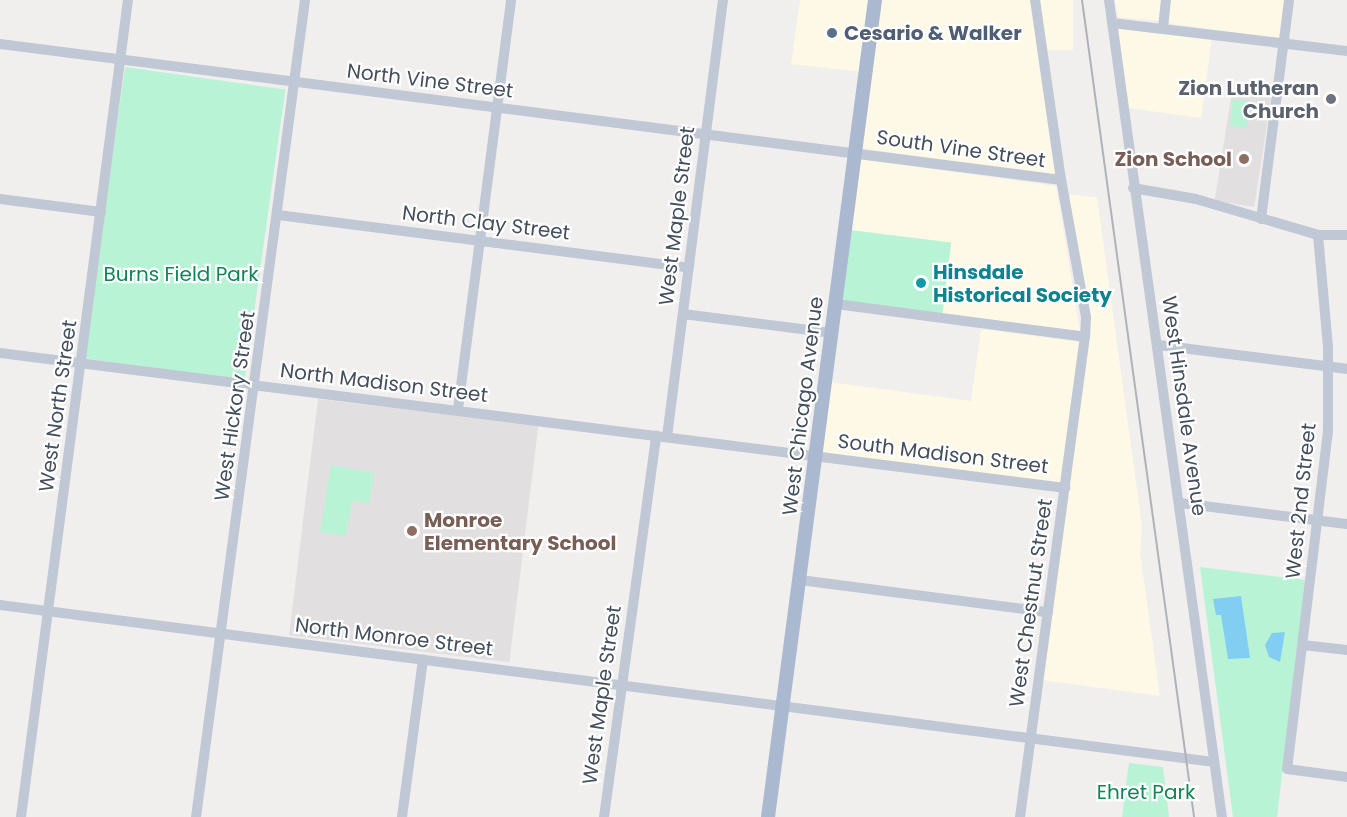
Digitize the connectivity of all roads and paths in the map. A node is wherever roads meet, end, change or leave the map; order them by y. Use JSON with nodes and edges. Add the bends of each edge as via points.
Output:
{"nodes":[{"id":1,"x":128,"y":0,"type":"edge"},
{"id":2,"x":305,"y":0,"type":"edge"},
{"id":3,"x":511,"y":0,"type":"edge"},
{"id":4,"x":723,"y":0,"type":"edge"},
{"id":5,"x":875,"y":0,"type":"edge"},
{"id":6,"x":1035,"y":0,"type":"edge"},
{"id":7,"x":1109,"y":0,"type":"edge"},
{"id":8,"x":1166,"y":0,"type":"edge"},
{"id":9,"x":1289,"y":0,"type":"edge"},
{"id":10,"x":1112,"y":23,"type":"junction"},
{"id":11,"x":1163,"y":28,"type":"junction"},
{"id":12,"x":0,"y":44,"type":"edge"},
{"id":13,"x":1284,"y":44,"type":"junction"},
{"id":14,"x":1347,"y":51,"type":"edge"},
{"id":15,"x":120,"y":60,"type":"junction"},
{"id":16,"x":295,"y":82,"type":"junction"},
{"id":17,"x":497,"y":108,"type":"junction"},
{"id":18,"x":706,"y":135,"type":"junction"},
{"id":19,"x":856,"y":154,"type":"junction"},
{"id":20,"x":1061,"y":180,"type":"junction"},
{"id":21,"x":1134,"y":188,"type":"junction"},
{"id":22,"x":0,"y":199,"type":"edge"},
{"id":23,"x":101,"y":212,"type":"junction"},
{"id":24,"x":278,"y":215,"type":"junction"},
{"id":25,"x":1262,"y":219,"type":"junction"},
{"id":26,"x":1318,"y":235,"type":"junction"},
{"id":27,"x":1347,"y":235,"type":"edge"},
{"id":28,"x":480,"y":241,"type":"junction"},
{"id":29,"x":689,"y":268,"type":"junction"},
{"id":30,"x":836,"y":304,"type":"junction"},
{"id":31,"x":683,"y":314,"type":"junction"},
{"id":32,"x":833,"y":333,"type":"junction"},
{"id":33,"x":1085,"y":336,"type":"junction"},
{"id":34,"x":1158,"y":345,"type":"junction"},
{"id":35,"x":0,"y":353,"type":"edge"},
{"id":36,"x":82,"y":364,"type":"junction"},
{"id":37,"x":1329,"y":367,"type":"junction"},
{"id":38,"x":1347,"y":369,"type":"edge"},
{"id":39,"x":256,"y":386,"type":"junction"},
{"id":40,"x":458,"y":409,"type":"junction"},
{"id":41,"x":656,"y":436,"type":"junction"},
{"id":42,"x":667,"y":437,"type":"junction"},
{"id":43,"x":817,"y":456,"type":"junction"},
{"id":44,"x":1065,"y":488,"type":"junction"},
{"id":45,"x":1180,"y":503,"type":"junction"},
{"id":46,"x":1319,"y":521,"type":"junction"},
{"id":47,"x":1347,"y":524,"type":"edge"},
{"id":48,"x":800,"y":580,"type":"junction"},
{"id":49,"x":0,"y":605,"type":"edge"},
{"id":50,"x":49,"y":611,"type":"junction"},
{"id":51,"x":1048,"y":612,"type":"junction"},
{"id":52,"x":221,"y":634,"type":"junction"},
{"id":53,"x":1303,"y":645,"type":"junction"},
{"id":54,"x":1347,"y":650,"type":"edge"},
{"id":55,"x":423,"y":659,"type":"junction"},
{"id":56,"x":622,"y":684,"type":"junction"},
{"id":57,"x":784,"y":704,"type":"junction"},
{"id":58,"x":1032,"y":736,"type":"junction"},
{"id":59,"x":1214,"y":762,"type":"junction"},
{"id":60,"x":1347,"y":777,"type":"edge"},
{"id":61,"x":21,"y":817,"type":"edge"},
{"id":62,"x":196,"y":817,"type":"edge"},
{"id":63,"x":402,"y":817,"type":"edge"},
{"id":64,"x":604,"y":817,"type":"edge"},
{"id":65,"x":768,"y":817,"type":"edge"},
{"id":66,"x":1020,"y":817,"type":"edge"},
{"id":67,"x":1222,"y":817,"type":"edge"}],
"edges":[{"from":1,"to":15,"type":"street","name":"West North Street"},
{"from":2,"to":16,"type":"street","name":"West Hickory Street"},
{"from":3,"to":17,"type":"street"},
{"from":4,"to":18,"type":"street","name":"West Maple Street"},
{"from":5,"to":19,"type":"main road","name":"West Chicago Avenue"},
{"from":6,"to":20,"type":"street","name":"West Chestnut Street"},
{"from":7,"to":10,"type":"street","name":"West Hinsdale Avenue"},
{"from":8,"to":11,"type":"street"},
{"from":9,"to":13,"type":"street"},
{"from":10,"to":11,"type":"street"},
{"from":10,"to":21,"type":"street","name":"West Hinsdale Avenue"},
{"from":11,"to":13,"type":"street"},
{"from":12,"to":15,"type":"street","name":"North Vine Street"},
{"from":13,"to":14,"type":"street"},
{"from":13,"to":25,"type":"street"},
{"from":15,"to":16,"type":"street","name":"North Vine Street"},
{"from":15,"to":23,"type":"street","name":"West North Street"},
{"from":16,"to":17,"type":"street","name":"North Vine Street"},
{"from":16,"to":24,"type":"street","name":"West Hickory Street"},
{"from":17,"to":18,"type":"street","name":"North Vine Street"},
{"from":17,"to":28,"type":"street"},
{"from":18,"to":19,"type":"street","name":"North Vine Street"},
{"from":18,"to":29,"type":"street","name":"West Maple Street"},
{"from":19,"to":20,"type":"street","name":"South Vine Street"},
{"from":19,"to":30,"type":"main road","name":"West Chicago Avenue"},
{"from":20,"to":33,"type":"street","name":"West Chestnut Street","via":[[1086,317]]},
{"from":21,"to":25,"type":"street","via":[[1186,197]]},
{"from":21,"to":34,"type":"street","name":"West Hinsdale Avenue"},
{"from":22,"to":23,"type":"street"},
{"from":23,"to":36,"type":"street","name":"West North Street"},
{"from":24,"to":28,"type":"street","name":"North Clay Street"},
{"from":24,"to":39,"type":"street","name":"West Hickory Street"},
{"from":25,"to":26,"type":"street"},
{"from":26,"to":27,"type":"street"},
{"from":26,"to":37,"type":"street","name":"West 2nd Street"},
{"from":28,"to":29,"type":"street","name":"North Clay Street"},
{"from":28,"to":40,"type":"street"},
{"from":29,"to":31,"type":"street","name":"West Maple Street"},
{"from":30,"to":32,"type":"main road","name":"West Chicago Avenue"},
{"from":30,"to":33,"type":"street"},
{"from":31,"to":32,"type":"street"},
{"from":31,"to":42,"type":"street","name":"West Maple Street"},
{"from":32,"to":43,"type":"main road","name":"West Chicago Avenue"},
{"from":33,"to":44,"type":"street","name":"West Chestnut Street"},
{"from":34,"to":37,"type":"street"},
{"from":34,"to":45,"type":"street","name":"West Hinsdale Avenue"},
{"from":35,"to":36,"type":"street","name":"North Madison Street"},
{"from":36,"to":39,"type":"street","name":"North Madison Street"},
{"from":36,"to":50,"type":"street","name":"West North Street"},
{"from":37,"to":38,"type":"street"},
{"from":37,"to":46,"type":"street","name":"West 2nd Street","via":[[1328,431]]},
{"from":39,"to":40,"type":"street","name":"North Madison Street"},
{"from":39,"to":52,"type":"street","name":"West Hickory Street"},
{"from":40,"to":41,"type":"street","name":"North Madison Street"},
{"from":41,"to":42,"type":"street","name":"North Madison Street"},
{"from":41,"to":56,"type":"street","name":"West Maple Street"},
{"from":42,"to":43,"type":"street"},
{"from":43,"to":44,"type":"street","name":"South Madison Street"},
{"from":43,"to":48,"type":"main road","name":"West Chicago Avenue"},
{"from":44,"to":51,"type":"street","name":"West Chestnut Street"},
{"from":45,"to":46,"type":"street"},
{"from":45,"to":59,"type":"street","name":"West Hinsdale Avenue"},
{"from":46,"to":47,"type":"street"},
{"from":46,"to":53,"type":"street","name":"West 2nd Street"},
{"from":48,"to":51,"type":"street"},
{"from":48,"to":57,"type":"main road","name":"West Chicago Avenue"},
{"from":49,"to":50,"type":"street","name":"North Monroe Street"},
{"from":50,"to":52,"type":"street","name":"North Monroe Street"},
{"from":50,"to":61,"type":"street","name":"West North Street"},
{"from":51,"to":58,"type":"street","name":"West Chestnut Street"},
{"from":52,"to":55,"type":"street","name":"North Monroe Street"},
{"from":52,"to":62,"type":"street","name":"West Hickory Street"},
{"from":53,"to":54,"type":"street"},
{"from":53,"to":60,"type":"street","name":"West 2nd Street","via":[[1287,769]]},
{"from":55,"to":56,"type":"street","name":"North Monroe Street"},
{"from":55,"to":63,"type":"street"},
{"from":56,"to":57,"type":"street","name":"North Monroe Street"},
{"from":56,"to":64,"type":"street","name":"West Maple Street"},
{"from":57,"to":58,"type":"street","name":"North Monroe Street"},
{"from":57,"to":65,"type":"main road","name":"West Chicago Avenue"},
{"from":58,"to":59,"type":"street","name":"North Monroe Street"},
{"from":58,"to":66,"type":"street","name":"West Chestnut Street"},
{"from":59,"to":67,"type":"street","name":"West Hinsdale Avenue"}]}
